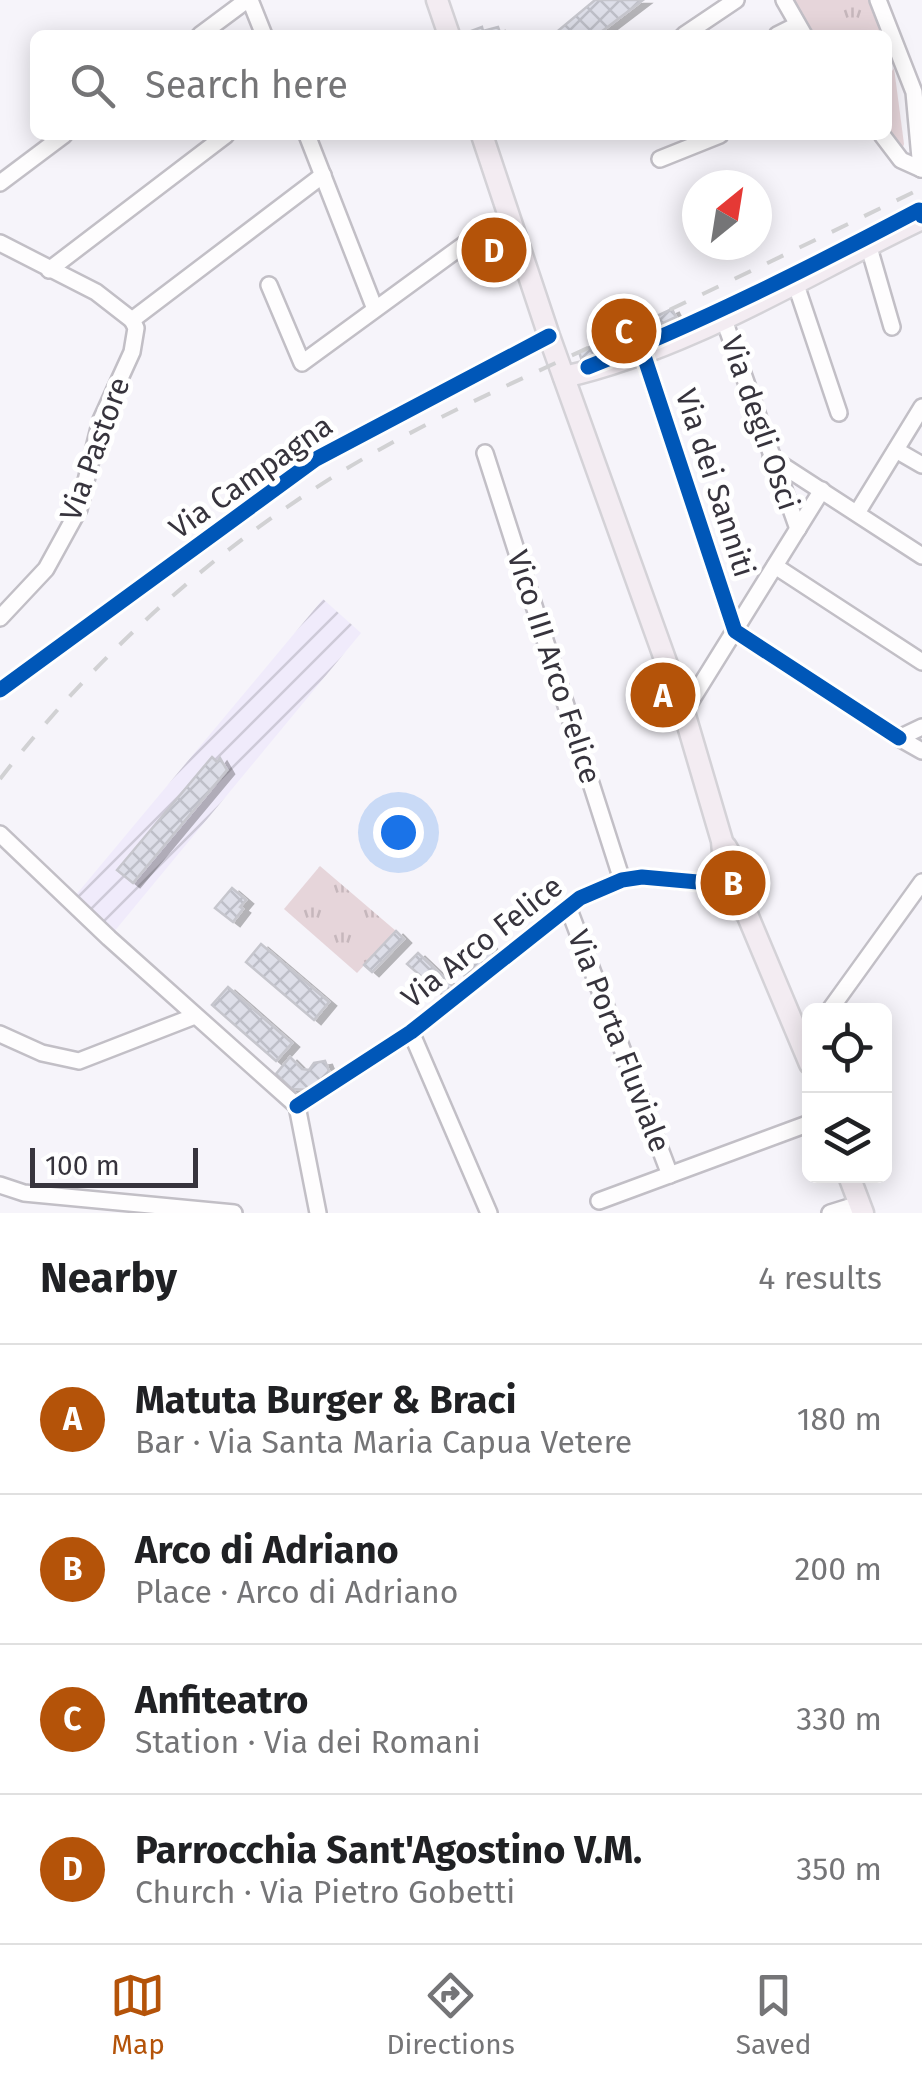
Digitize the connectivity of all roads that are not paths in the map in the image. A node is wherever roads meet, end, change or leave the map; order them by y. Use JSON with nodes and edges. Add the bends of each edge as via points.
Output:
{"nodes":[{"id":1,"x":248,"y":0,"type":"edge"},
{"id":2,"x":437,"y":0,"type":"edge"},
{"id":3,"x":736,"y":0,"type":"edge"},
{"id":4,"x":784,"y":0,"type":"edge"},
{"id":5,"x":878,"y":0,"type":"edge"},
{"id":6,"x":207,"y":30,"type":"edge"},
{"id":7,"x":262,"y":30,"type":"edge"},
{"id":8,"x":447,"y":30,"type":"edge"},
{"id":9,"x":691,"y":30,"type":"edge"},
{"id":10,"x":801,"y":30,"type":"edge"},
{"id":11,"x":891,"y":30,"type":"edge"},
{"id":12,"x":892,"y":33,"type":"edge"},
{"id":13,"x":918,"y":95,"type":"edge"},
{"id":14,"x":57,"y":140,"type":"edge"},
{"id":15,"x":219,"y":140,"type":"edge"},
{"id":16,"x":309,"y":140,"type":"edge"},
{"id":17,"x":484,"y":140,"type":"edge"},
{"id":18,"x":708,"y":140,"type":"edge"},
{"id":19,"x":886,"y":140,"type":"edge"},
{"id":20,"x":920,"y":142,"type":"edge"},
{"id":21,"x":660,"y":159,"type":"dead end"},
{"id":22,"x":922,"y":168,"type":"edge"},
{"id":23,"x":323,"y":175,"type":"junction"},
{"id":24,"x":0,"y":182,"type":"edge"},
{"id":25,"x":922,"y":219,"type":"edge"},
{"id":26,"x":511,"y":225,"type":"junction"},
{"id":27,"x":0,"y":244,"type":"edge"},
{"id":28,"x":868,"y":244,"type":"junction"},
{"id":29,"x":49,"y":270,"type":"junction"},
{"id":30,"x":796,"y":282,"type":"junction"},
{"id":31,"x":269,"y":285,"type":"dead end"},
{"id":32,"x":374,"y":310,"type":"junction"},
{"id":33,"x":723,"y":318,"type":"junction"},
{"id":34,"x":132,"y":320,"type":"junction"},
{"id":35,"x":892,"y":327,"type":"dead end"},
{"id":36,"x":549,"y":336,"type":"junction"},
{"id":37,"x":643,"y":353,"type":"junction"},
{"id":38,"x":564,"y":378,"type":"junction"},
{"id":39,"x":922,"y":407,"type":"edge"},
{"id":40,"x":838,"y":413,"type":"dead end"},
{"id":41,"x":896,"y":450,"type":"junction"},
{"id":42,"x":484,"y":453,"type":"dead end"},
{"id":43,"x":771,"y":458,"type":"junction"},
{"id":44,"x":922,"y":465,"type":"edge"},
{"id":45,"x":822,"y":490,"type":"junction"},
{"id":46,"x":857,"y":513,"type":"junction"},
{"id":47,"x":798,"y":529,"type":"junction"},
{"id":48,"x":922,"y":556,"type":"edge"},
{"id":49,"x":775,"y":566,"type":"junction"},
{"id":50,"x":0,"y":618,"type":"edge"},
{"id":51,"x":735,"y":630,"type":"junction"},
{"id":52,"x":922,"y":662,"type":"edge"},
{"id":53,"x":0,"y":690,"type":"edge"},
{"id":54,"x":684,"y":712,"type":"junction"},
{"id":55,"x":922,"y":727,"type":"edge"},
{"id":56,"x":899,"y":738,"type":"junction"},
{"id":57,"x":922,"y":752,"type":"edge"},
{"id":58,"x":0,"y":834,"type":"edge"},
{"id":59,"x":722,"y":841,"type":"junction"},
{"id":60,"x":622,"y":880,"type":"junction"},
{"id":61,"x":922,"y":882,"type":"edge"},
{"id":62,"x":720,"y":884,"type":"junction"},
{"id":63,"x":568,"y":907,"type":"junction"},
{"id":64,"x":747,"y":914,"type":"junction"},
{"id":65,"x":834,"y":1003,"type":"edge"},
{"id":66,"x":195,"y":1016,"type":"junction"},
{"id":67,"x":802,"y":1030,"type":"edge"},
{"id":68,"x":411,"y":1032,"type":"junction"},
{"id":69,"x":0,"y":1034,"type":"edge"},
{"id":70,"x":297,"y":1106,"type":"junction"},
{"id":71,"x":802,"y":1127,"type":"edge"},
{"id":72,"x":670,"y":1174,"type":"junction"},
{"id":73,"x":852,"y":1183,"type":"edge"},
{"id":74,"x":0,"y":1185,"type":"edge"},
{"id":75,"x":599,"y":1201,"type":"dead end"},
{"id":76,"x":861,"y":1208,"type":"edge"},
{"id":77,"x":234,"y":1213,"type":"edge"},
{"id":78,"x":318,"y":1213,"type":"edge"},
{"id":79,"x":489,"y":1213,"type":"edge"},
{"id":80,"x":830,"y":1213,"type":"edge"}],
"edges":[{"from":1,"to":6,"type":"street"},
{"from":1,"to":7,"type":"street"},
{"from":2,"to":8,"type":"main road"},
{"from":3,"to":9,"type":"street"},
{"from":4,"to":10,"type":"street"},
{"from":5,"to":11,"type":"street"},
{"from":12,"to":13,"type":"street"},
{"from":13,"to":20,"type":"street"},
{"from":14,"to":24,"type":"street"},
{"from":15,"to":29,"type":"street"},
{"from":16,"to":23,"type":"street"},
{"from":17,"to":26,"type":"main road"},
{"from":18,"to":21,"type":"street"},
{"from":19,"to":22,"type":"street","via":[[901,160]]},
{"from":20,"to":22,"type":"street"},
{"from":23,"to":32,"type":"street"},
{"from":23,"to":34,"type":"street"},
{"from":25,"to":28,"type":"main road"},
{"from":26,"to":32,"type":"street","via":[[472,238]]},
{"from":26,"to":36,"type":"main road"},
{"from":27,"to":29,"type":"street"},
{"from":28,"to":30,"type":"main road"},
{"from":28,"to":35,"type":"street"},
{"from":29,"to":34,"type":"street","via":[[96,292]]},
{"from":30,"to":33,"type":"main road"},
{"from":30,"to":40,"type":"street"},
{"from":31,"to":32,"type":"street","via":[[302,364]]},
{"from":33,"to":37,"type":"main road"},
{"from":33,"to":43,"type":"street","name":"Via degli Osci"},
{"from":34,"to":50,"type":"street","name":"Via Pastore","via":[[132,352],[101,420],[79,508],[46,569]]},
{"from":36,"to":38,"type":"main road"},
{"from":36,"to":53,"type":"street","name":"Via Campagna","via":[[316,459]]},
{"from":37,"to":38,"type":"main road"},
{"from":37,"to":51,"type":"street","name":"Via dei Sanniti"},
{"from":38,"to":54,"type":"main road"},
{"from":39,"to":41,"type":"street"},
{"from":41,"to":44,"type":"street"},
{"from":41,"to":46,"type":"street"},
{"from":42,"to":60,"type":"street","name":"Vico III Arco Felice"},
{"from":43,"to":45,"type":"street"},
{"from":43,"to":47,"type":"street","name":"Via degli Osci"},
{"from":45,"to":46,"type":"street"},
{"from":45,"to":47,"type":"street"},
{"from":46,"to":48,"type":"street"},
{"from":47,"to":49,"type":"street"},
{"from":49,"to":51,"type":"street"},
{"from":49,"to":52,"type":"street"},
{"from":51,"to":54,"type":"street"},
{"from":51,"to":56,"type":"street"},
{"from":54,"to":59,"type":"main road"},
{"from":55,"to":56,"type":"street"},
{"from":56,"to":57,"type":"street"},
{"from":58,"to":66,"type":"street"},
{"from":59,"to":62,"type":"main road"},
{"from":59,"to":64,"type":"main road","via":[[746,886]]},
{"from":60,"to":62,"type":"street","name":"Via Arco Felice"},
{"from":60,"to":63,"type":"street","name":"Via Arco Felice"},
{"from":61,"to":65,"type":"street"},
{"from":62,"to":64,"type":"main road"},
{"from":63,"to":68,"type":"street","name":"Via Arco Felice"},
{"from":63,"to":72,"type":"street","name":"Via Porta Fluviale"},
{"from":64,"to":67,"type":"main road"},
{"from":66,"to":69,"type":"street","via":[[79,1060]]},
{"from":66,"to":70,"type":"street"},
{"from":68,"to":70,"type":"street","name":"Via Arco Felice"},
{"from":68,"to":79,"type":"street"},
{"from":70,"to":78,"type":"street"},
{"from":71,"to":72,"type":"street"},
{"from":72,"to":75,"type":"street"},
{"from":73,"to":76,"type":"main road"},
{"from":74,"to":77,"type":"street","via":[[24,1193]]},
{"from":76,"to":80,"type":"street"}]}
